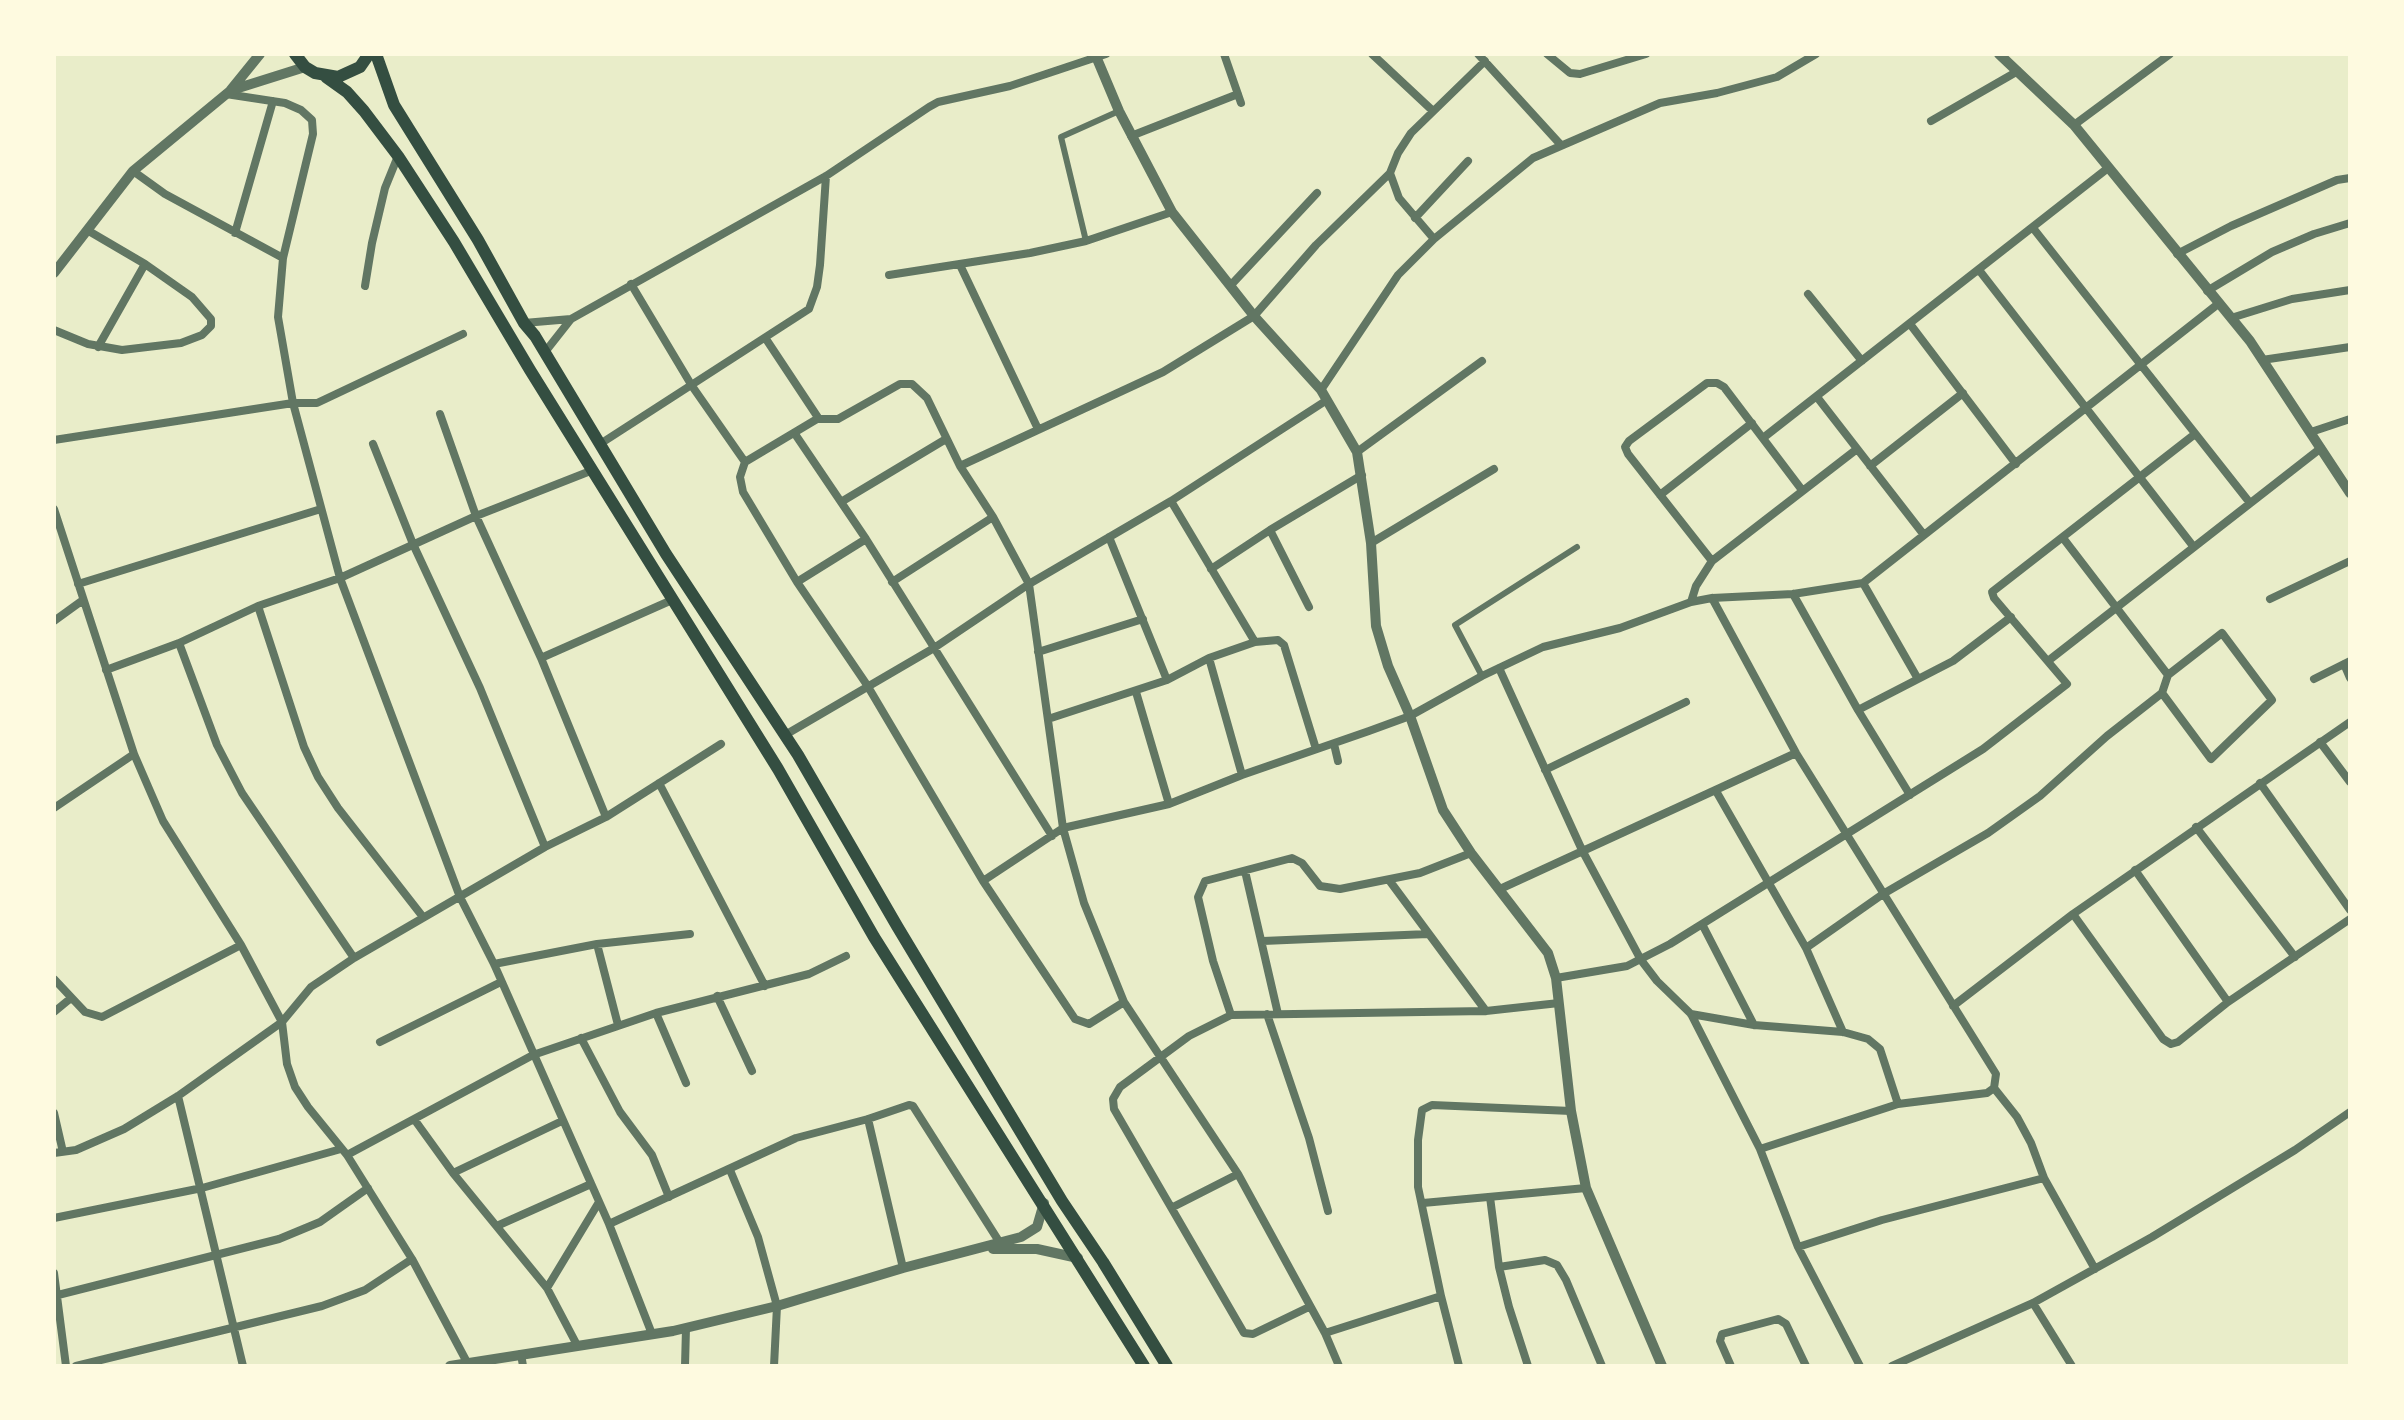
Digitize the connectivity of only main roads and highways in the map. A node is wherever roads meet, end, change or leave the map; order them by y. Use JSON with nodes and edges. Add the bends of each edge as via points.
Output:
{"nodes":[{"id":1,"x":295,"y":54,"type":"edge"},
{"id":2,"x":369,"y":54,"type":"edge"},
{"id":3,"x":376,"y":54,"type":"edge"},
{"id":4,"x":326,"y":77,"type":"junction"},
{"id":5,"x":1144,"y":1366,"type":"edge"},
{"id":6,"x":1167,"y":1366,"type":"edge"}],
"edges":[{"from":1,"to":4,"type":"main road","via":[[305,67]]},
{"from":2,"to":4,"type":"main road","via":[[350,73]]},
{"from":3,"to":6,"type":"main road","via":[[394,105],[524,323],[785,735],[1062,1201]]},
{"from":4,"to":5,"type":"main road","via":[[357,101],[398,156],[778,769],[874,937]]}]}
